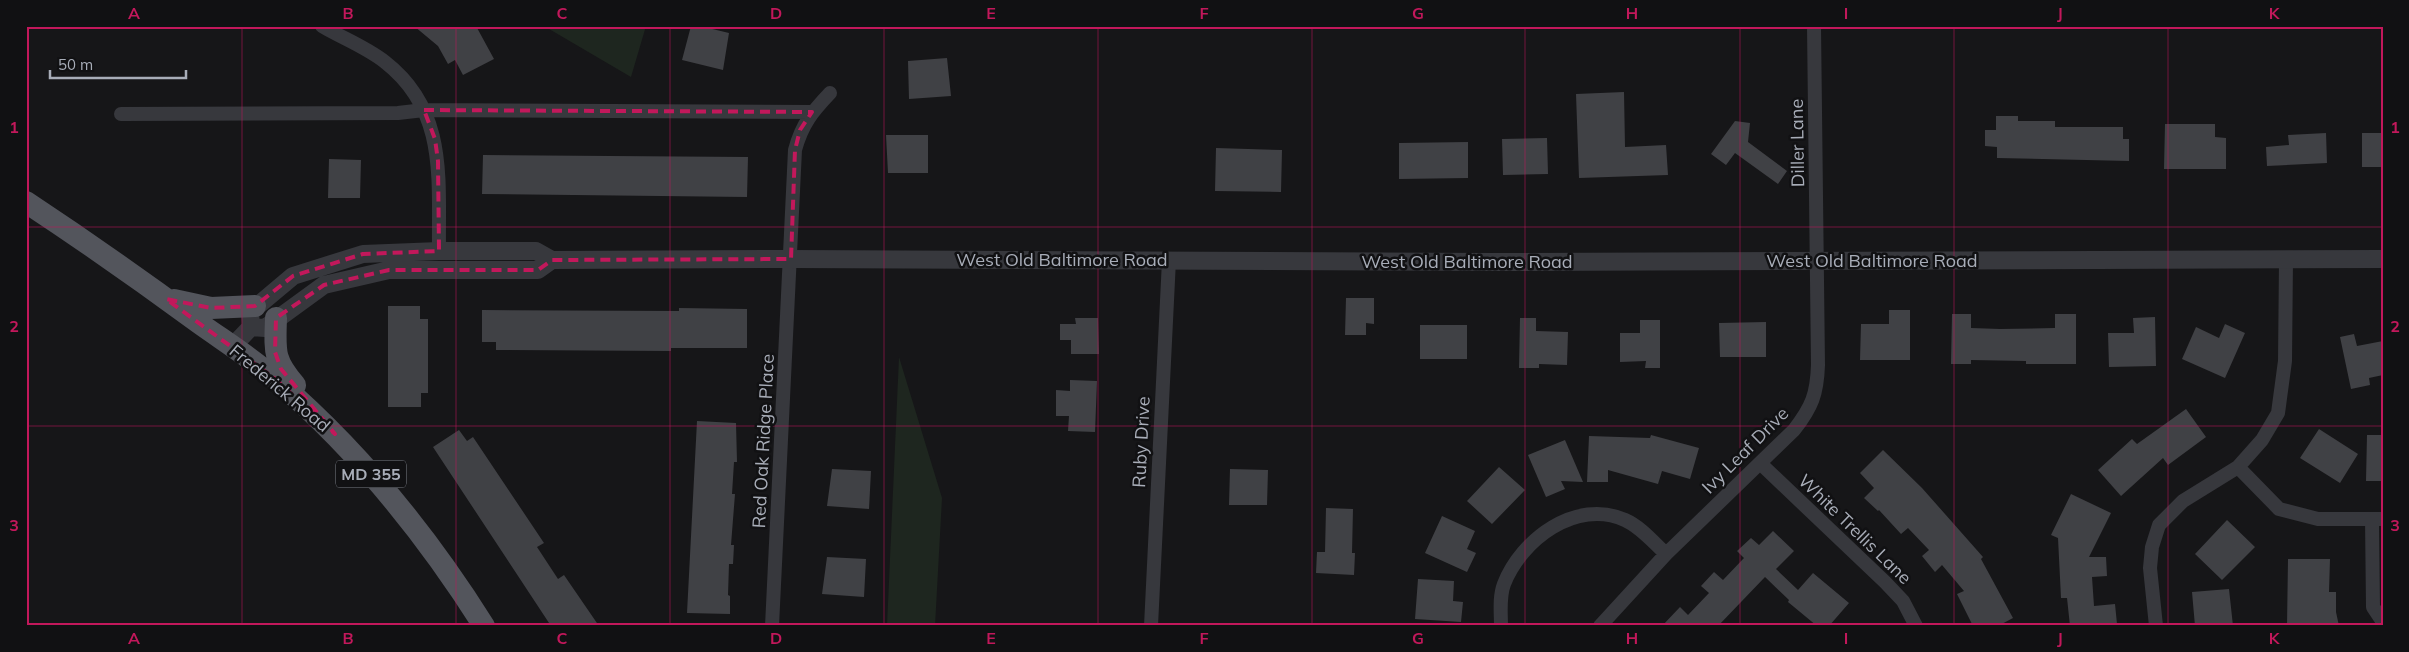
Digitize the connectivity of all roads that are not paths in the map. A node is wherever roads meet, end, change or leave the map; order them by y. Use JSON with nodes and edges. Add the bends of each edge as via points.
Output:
{"nodes":[{"id":1,"x":322,"y":26,"type":"edge"},
{"id":2,"x":1814,"y":26,"type":"edge"},
{"id":3,"x":830,"y":93,"type":"dead end"},
{"id":4,"x":424,"y":110,"type":"junction"},
{"id":5,"x":812,"y":112,"type":"junction"},
{"id":6,"x":121,"y":114,"type":"dead end"},
{"id":7,"x":26,"y":202,"type":"edge"},
{"id":8,"x":438,"y":251,"type":"junction"},
{"id":9,"x":791,"y":259,"type":"junction"},
{"id":10,"x":2383,"y":259,"type":"edge"},
{"id":11,"x":552,"y":260,"type":"junction"},
{"id":12,"x":1169,"y":260,"type":"junction"},
{"id":13,"x":1817,"y":260,"type":"junction"},
{"id":14,"x":2286,"y":260,"type":"junction"},
{"id":15,"x":166,"y":298,"type":"junction"},
{"id":16,"x":253,"y":316,"type":"junction"},
{"id":17,"x":276,"y":318,"type":"junction"},
{"id":18,"x":232,"y":347,"type":"junction"},
{"id":19,"x":335,"y":434,"type":"junction"},
{"id":20,"x":1760,"y":464,"type":"junction"},
{"id":21,"x":2238,"y":467,"type":"junction"},
{"id":22,"x":2378,"y":519,"type":"edge"},
{"id":23,"x":1666,"y":554,"type":"junction"},
{"id":24,"x":2383,"y":622,"type":"edge"},
{"id":25,"x":1605,"y":624,"type":"edge"},
{"id":26,"x":484,"y":626,"type":"edge"},
{"id":27,"x":772,"y":626,"type":"edge"},
{"id":28,"x":1151,"y":626,"type":"edge"},
{"id":29,"x":1501,"y":626,"type":"edge"},
{"id":30,"x":1916,"y":626,"type":"edge"},
{"id":31,"x":2156,"y":626,"type":"edge"}],
"edges":[{"from":1,"to":4,"type":"street","via":[[385,61],[409,86]]},
{"from":2,"to":13,"type":"street","name":"Diller Lane"},
{"from":3,"to":5,"type":"street","name":"Red Oak Ridge Place"},
{"from":4,"to":5,"type":"street"},
{"from":4,"to":6,"type":"street","via":[[398,113]]},
{"from":4,"to":8,"type":"street","via":[[435,139],[438,161]]},
{"from":5,"to":9,"type":"street","name":"Red Oak Ridge Place","via":[[800,130],[795,150]]},
{"from":7,"to":15,"type":"main road","name":"Frederick Road","number":"MD 355"},
{"from":8,"to":11,"type":"street","name":"West Old Baltimore Road","via":[[536,251]]},
{"from":8,"to":16,"type":"street","name":"West Old Baltimore Road","via":[[363,254],[293,276]]},
{"from":9,"to":11,"type":"street","name":"West Old Baltimore Road"},
{"from":9,"to":12,"type":"street","name":"West Old Baltimore Road"},
{"from":9,"to":27,"type":"street","name":"Red Oak Ridge Place"},
{"from":10,"to":14,"type":"street","name":"West Old Baltimore Road"},
{"from":11,"to":17,"type":"street","name":"West Old Baltimore Road","via":[[538,270],[389,270],[324,285]]},
{"from":12,"to":13,"type":"street","name":"West Old Baltimore Road"},
{"from":12,"to":28,"type":"street","name":"Ruby Drive"},
{"from":13,"to":14,"type":"street","name":"West Old Baltimore Road"},
{"from":13,"to":20,"type":"street","name":"Ivy Leaf Drive","via":[[1817,387],[1805,416]]},
{"from":14,"to":21,"type":"street","via":[[2285,361],[2278,413],[2262,440]]},
{"from":15,"to":16,"type":"main road"},
{"from":15,"to":18,"type":"main road","name":"Frederick Road","number":"MD 355"},
{"from":16,"to":17,"type":"street","name":"West Old Baltimore Road","via":[[265,328]]},
{"from":16,"to":18,"type":"street","name":"West Old Baltimore Road"},
{"from":17,"to":19,"type":"main road","via":[[275,352],[281,369]]},
{"from":18,"to":19,"type":"main road","name":"Frederick Road","number":"MD 355","via":[[274,378]]},
{"from":19,"to":26,"type":"main road","name":"Frederick Road","number":"MD 355","via":[[389,493],[451,574]]},
{"from":20,"to":23,"type":"street","name":"Ivy Leaf Drive"},
{"from":20,"to":30,"type":"street","name":"White Trellis Lane","via":[[1885,582],[1903,601]]},
{"from":21,"to":22,"type":"street","via":[[2279,509],[2318,519]]},
{"from":21,"to":31,"type":"street","via":[[2183,501],[2159,525],[2150,568]]},
{"from":22,"to":24,"type":"street","via":[[2373,607]]},
{"from":23,"to":25,"type":"street","name":"Ivy Leaf Drive"},
{"from":23,"to":29,"type":"street","via":[[1625,520],[1587,514],[1569,518],[1532,542],[1513,564],[1503,586]]}]}
